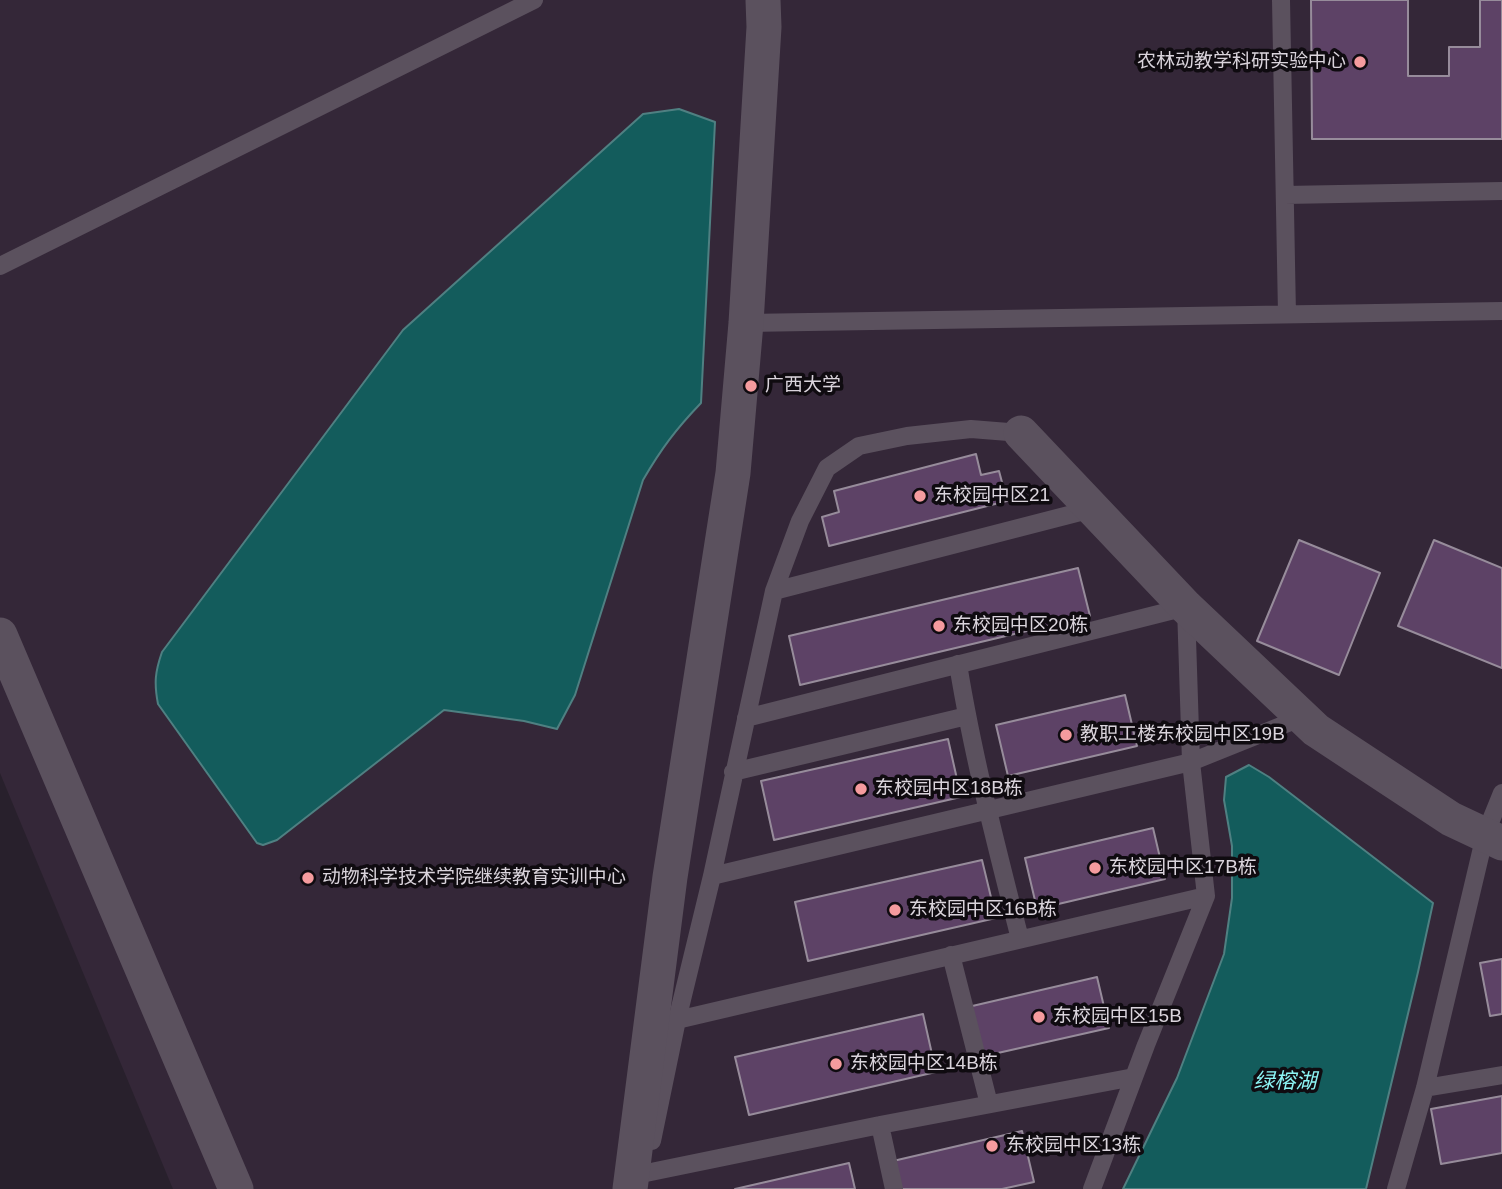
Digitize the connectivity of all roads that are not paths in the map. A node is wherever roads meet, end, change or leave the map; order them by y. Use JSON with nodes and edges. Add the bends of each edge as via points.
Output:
{"nodes":[{"id":1,"x":534,"y":0,"type":"edge"},
{"id":2,"x":763,"y":0,"type":"edge"},
{"id":3,"x":1282,"y":0,"type":"edge"},
{"id":4,"x":1502,"y":191,"type":"edge"},
{"id":5,"x":1284,"y":195,"type":"junction"},
{"id":6,"x":0,"y":266,"type":"edge"},
{"id":7,"x":1502,"y":310,"type":"edge"},
{"id":8,"x":1287,"y":314,"type":"junction"},
{"id":9,"x":746,"y":323,"type":"junction"},
{"id":10,"x":1021,"y":433,"type":"joint"},
{"id":11,"x":1092,"y":509,"type":"junction"},
{"id":12,"x":774,"y":591,"type":"junction"},
{"id":13,"x":1186,"y":607,"type":"junction"},
{"id":14,"x":0,"y":635,"type":"edge"},
{"id":15,"x":958,"y":664,"type":"junction"},
{"id":16,"x":967,"y":716,"type":"junction"},
{"id":17,"x":1303,"y":717,"type":"junction"},
{"id":18,"x":746,"y":718,"type":"junction"},
{"id":19,"x":1191,"y":762,"type":"junction"},
{"id":20,"x":733,"y":772,"type":"junction"},
{"id":21,"x":1502,"y":793,"type":"edge"},
{"id":22,"x":988,"y":810,"type":"junction"},
{"id":23,"x":1493,"y":839,"type":"edge"},
{"id":24,"x":712,"y":876,"type":"junction"},
{"id":25,"x":1206,"y":896,"type":"junction"},
{"id":26,"x":1020,"y":940,"type":"junction"},
{"id":27,"x":951,"y":956,"type":"junction"},
{"id":28,"x":677,"y":1020,"type":"junction"},
{"id":29,"x":1502,"y":1075,"type":"edge"},
{"id":30,"x":1134,"y":1077,"type":"junction"},
{"id":31,"x":1425,"y":1088,"type":"junction"},
{"id":32,"x":989,"y":1104,"type":"junction"},
{"id":33,"x":880,"y":1125,"type":"junction"},
{"id":34,"x":639,"y":1183,"type":"edge"},
{"id":35,"x":236,"y":1189,"type":"edge"},
{"id":36,"x":894,"y":1189,"type":"edge"},
{"id":37,"x":1092,"y":1189,"type":"edge"},
{"id":38,"x":1396,"y":1189,"type":"edge"}],
"edges":[{"from":1,"to":6,"type":"lane"},
{"from":2,"to":9,"type":"street"},
{"from":3,"to":5,"type":"lane"},
{"from":4,"to":5,"type":"lane"},
{"from":5,"to":8,"type":"lane"},
{"from":7,"to":8,"type":"lane"},
{"from":8,"to":9,"type":"lane"},
{"from":9,"to":34,"type":"street","via":[[733,473],[670,877]]},
{"from":10,"to":11,"type":"street"},
{"from":10,"to":12,"type":"lane","via":[[971,429],[859,446],[827,468],[800,521]]},
{"from":11,"to":12,"type":"lane"},
{"from":11,"to":13,"type":"street"},
{"from":12,"to":18,"type":"lane"},
{"from":13,"to":15,"type":"lane"},
{"from":13,"to":17,"type":"street"},
{"from":13,"to":19,"type":"lane"},
{"from":14,"to":35,"type":"street"},
{"from":15,"to":16,"type":"lane"},
{"from":15,"to":18,"type":"lane"},
{"from":16,"to":20,"type":"lane"},
{"from":16,"to":22,"type":"lane"},
{"from":17,"to":19,"type":"lane"},
{"from":17,"to":23,"type":"street","via":[[1451,820]]},
{"from":18,"to":20,"type":"lane"},
{"from":19,"to":22,"type":"lane"},
{"from":19,"to":25,"type":"lane"},
{"from":20,"to":24,"type":"lane"},
{"from":21,"to":23,"type":"lane"},
{"from":22,"to":24,"type":"lane"},
{"from":22,"to":26,"type":"lane"},
{"from":23,"to":31,"type":"lane"},
{"from":24,"to":28,"type":"lane"},
{"from":25,"to":26,"type":"lane"},
{"from":25,"to":30,"type":"lane"},
{"from":26,"to":27,"type":"lane"},
{"from":27,"to":28,"type":"lane"},
{"from":27,"to":32,"type":"lane"},
{"from":28,"to":34,"type":"lane"},
{"from":29,"to":31,"type":"lane"},
{"from":30,"to":32,"type":"lane"},
{"from":30,"to":37,"type":"lane"},
{"from":31,"to":38,"type":"lane"},
{"from":32,"to":33,"type":"lane"},
{"from":33,"to":34,"type":"lane"},
{"from":33,"to":36,"type":"lane"}]}
